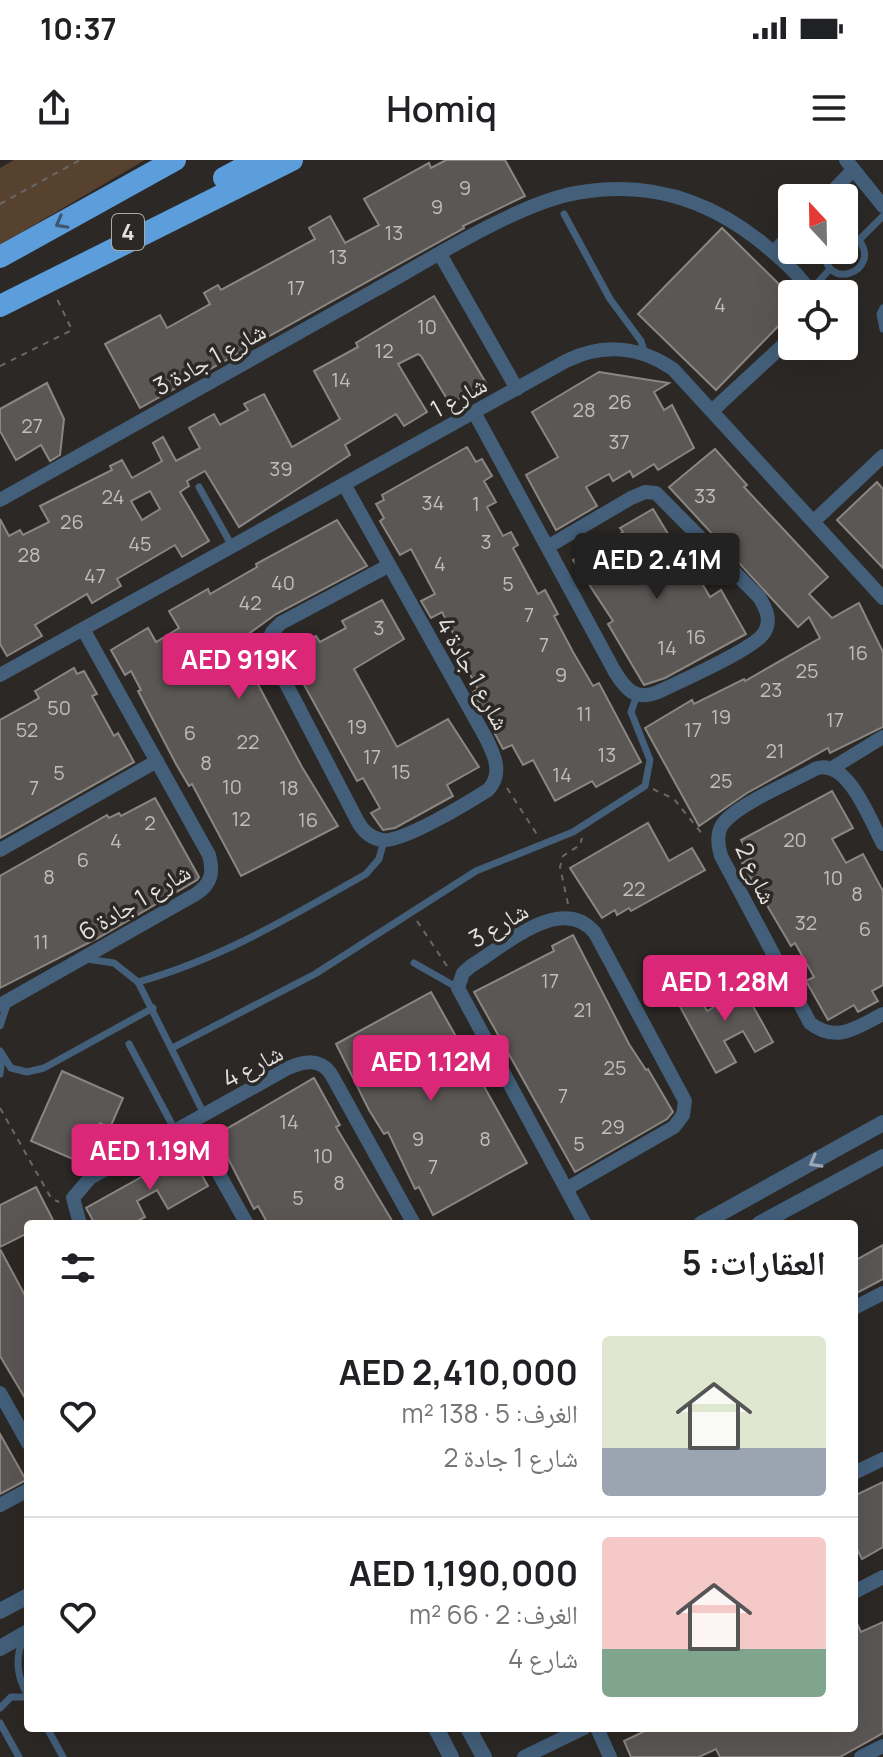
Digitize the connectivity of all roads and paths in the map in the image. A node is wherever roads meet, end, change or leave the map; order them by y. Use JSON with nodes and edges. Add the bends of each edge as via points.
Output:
{"nodes":[{"id":1,"x":80,"y":160,"type":"edge"},
{"id":2,"x":169,"y":160,"type":"edge"},
{"id":3,"x":175,"y":160,"type":"edge"},
{"id":4,"x":257,"y":160,"type":"edge"},
{"id":5,"x":292,"y":160,"type":"edge"},
{"id":6,"x":850,"y":165,"type":"edge"},
{"id":7,"x":836,"y":184,"type":"edge"},
{"id":8,"x":122,"y":189,"type":"junction"},
{"id":9,"x":0,"y":204,"type":"edge"},
{"id":10,"x":883,"y":206,"type":"edge"},
{"id":11,"x":564,"y":214,"type":"dead end"},
{"id":12,"x":883,"y":216,"type":"edge"},
{"id":13,"x":859,"y":240,"type":"joint"},
{"id":14,"x":778,"y":248,"type":"edge"},
{"id":15,"x":774,"y":252,"type":"junction"},
{"id":16,"x":440,"y":254,"type":"junction"},
{"id":17,"x":0,"y":257,"type":"edge"},
{"id":18,"x":829,"y":264,"type":"edge"},
{"id":19,"x":830,"y":269,"type":"junction"},
{"id":20,"x":799,"y":280,"type":"edge"},
{"id":21,"x":821,"y":280,"type":"edge"},
{"id":22,"x":49,"y":282,"type":"junction"},
{"id":23,"x":0,"y":305,"type":"edge"},
{"id":24,"x":883,"y":308,"type":"edge"},
{"id":25,"x":883,"y":329,"type":"edge"},
{"id":26,"x":778,"y":350,"type":"edge"},
{"id":27,"x":645,"y":354,"type":"junction"},
{"id":28,"x":0,"y":366,"type":"edge"},
{"id":29,"x":517,"y":389,"type":"junction"},
{"id":30,"x":713,"y":410,"type":"junction"},
{"id":31,"x":474,"y":412,"type":"junction"},
{"id":32,"x":883,"y":456,"type":"edge"},
{"id":33,"x":344,"y":484,"type":"junction"},
{"id":34,"x":199,"y":487,"type":"dead end"},
{"id":35,"x":0,"y":500,"type":"edge"},
{"id":36,"x":814,"y":521,"type":"junction"},
{"id":37,"x":232,"y":546,"type":"junction"},
{"id":38,"x":549,"y":546,"type":"junction"},
{"id":39,"x":388,"y":566,"type":"junction"},
{"id":40,"x":883,"y":598,"type":"edge"},
{"id":41,"x":83,"y":629,"type":"junction"},
{"id":42,"x":0,"y":675,"type":"edge"},
{"id":43,"x":637,"y":695,"type":"junction"},
{"id":44,"x":883,"y":737,"type":"edge"},
{"id":45,"x":157,"y":761,"type":"junction"},
{"id":46,"x":834,"y":767,"type":"junction"},
{"id":47,"x":497,"y":773,"type":"junction"},
{"id":48,"x":645,"y":786,"type":"junction"},
{"id":49,"x":579,"y":828,"type":"junction"},
{"id":50,"x":384,"y":840,"type":"junction"},
{"id":51,"x":543,"y":844,"type":"junction"},
{"id":52,"x":718,"y":844,"type":"junction"},
{"id":53,"x":883,"y":844,"type":"edge"},
{"id":54,"x":0,"y":850,"type":"edge"},
{"id":55,"x":411,"y":913,"type":"junction"},
{"id":56,"x":570,"y":917,"type":"junction"},
{"id":57,"x":81,"y":959,"type":"junction"},
{"id":58,"x":414,"y":963,"type":"dead end"},
{"id":59,"x":138,"y":982,"type":"junction"},
{"id":60,"x":458,"y":985,"type":"junction"},
{"id":61,"x":4,"y":1003,"type":"edge"},
{"id":62,"x":153,"y":1008,"type":"junction"},
{"id":63,"x":883,"y":1014,"type":"edge"},
{"id":64,"x":0,"y":1026,"type":"edge"},
{"id":65,"x":129,"y":1044,"type":"dead end"},
{"id":66,"x":172,"y":1048,"type":"junction"},
{"id":67,"x":1,"y":1053,"type":"edge"},
{"id":68,"x":0,"y":1074,"type":"edge"},
{"id":69,"x":0,"y":1108,"type":"edge"},
{"id":70,"x":205,"y":1116,"type":"junction"},
{"id":71,"x":883,"y":1123,"type":"edge"},
{"id":72,"x":191,"y":1124,"type":"junction"},
{"id":73,"x":176,"y":1131,"type":"junction"},
{"id":74,"x":883,"y":1157,"type":"edge"},
{"id":75,"x":782,"y":1181,"type":"junction"},
{"id":76,"x":566,"y":1189,"type":"junction"},
{"id":77,"x":797,"y":1203,"type":"junction"},
{"id":78,"x":738,"y":1204,"type":"junction"},
{"id":79,"x":77,"y":1218,"type":"edge"},
{"id":80,"x":245,"y":1220,"type":"edge"},
{"id":81,"x":412,"y":1220,"type":"edge"},
{"id":82,"x":583,"y":1220,"type":"edge"},
{"id":83,"x":708,"y":1220,"type":"edge"},
{"id":84,"x":757,"y":1220,"type":"edge"},
{"id":85,"x":765,"y":1220,"type":"edge"},
{"id":86,"x":883,"y":1293,"type":"edge"},
{"id":87,"x":858,"y":1306,"type":"edge"},
{"id":88,"x":0,"y":1393,"type":"edge"},
{"id":89,"x":24,"y":1436,"type":"edge"},
{"id":90,"x":883,"y":1459,"type":"edge"},
{"id":91,"x":858,"y":1471,"type":"edge"},
{"id":92,"x":24,"y":1492,"type":"edge"},
{"id":93,"x":0,"y":1505,"type":"edge"},
{"id":94,"x":883,"y":1577,"type":"edge"},
{"id":95,"x":858,"y":1590,"type":"edge"},
{"id":96,"x":24,"y":1598,"type":"edge"},
{"id":97,"x":0,"y":1611,"type":"edge"},
{"id":98,"x":24,"y":1635,"type":"edge"},
{"id":99,"x":24,"y":1643,"type":"edge"},
{"id":100,"x":0,"y":1648,"type":"edge"},
{"id":101,"x":24,"y":1688,"type":"edge"},
{"id":102,"x":24,"y":1696,"type":"edge"},
{"id":103,"x":0,"y":1708,"type":"edge"},
{"id":104,"x":0,"y":1723,"type":"edge"},
{"id":105,"x":49,"y":1732,"type":"edge"},
{"id":106,"x":438,"y":1732,"type":"edge"},
{"id":107,"x":470,"y":1732,"type":"edge"},
{"id":108,"x":576,"y":1732,"type":"edge"},
{"id":109,"x":599,"y":1732,"type":"edge"},
{"id":110,"x":883,"y":1746,"type":"edge"},
{"id":111,"x":19,"y":1757,"type":"edge"},
{"id":112,"x":63,"y":1757,"type":"edge"},
{"id":113,"x":451,"y":1757,"type":"edge"},
{"id":114,"x":484,"y":1757,"type":"edge"},
{"id":115,"x":524,"y":1757,"type":"edge"},
{"id":116,"x":610,"y":1757,"type":"edge"},
{"id":117,"x":861,"y":1757,"type":"edge"}],
"edges":[{"from":1,"to":9,"type":"path"},
{"from":2,"to":8,"type":"highway"},
{"from":3,"to":8,"type":"highway","number":"4"},
{"from":4,"to":23,"type":"highway","number":"4"},
{"from":5,"to":22,"type":"highway"},
{"from":6,"to":7,"type":"street"},
{"from":6,"to":10,"type":"street"},
{"from":8,"to":17,"type":"highway","number":"4","one_way":true},
{"from":11,"to":27,"type":"lane"},
{"from":12,"to":13,"type":"lane"},
{"from":13,"to":19,"type":"lane","via":[[866,256],[858,272],[841,275]]},
{"from":14,"to":15,"type":"street"},
{"from":15,"to":16,"type":"street","name":"شارع 1 جادة 3","via":[[731,218],[698,202],[661,191],[611,188],[572,193],[527,210]]},
{"from":15,"to":20,"type":"street","name":"شارع 1 جادة 3"},
{"from":16,"to":29,"type":"street"},
{"from":16,"to":35,"type":"street","name":"شارع 1 جادة 3"},
{"from":18,"to":19,"type":"lane"},
{"from":19,"to":21,"type":"lane"},
{"from":22,"to":23,"type":"highway"},
{"from":22,"to":28,"type":"path","via":[[72,330]]},
{"from":24,"to":25,"type":"lane"},
{"from":26,"to":30,"type":"street"},
{"from":27,"to":29,"type":"street","name":"شارع 1","via":[[611,349],[583,353]]},
{"from":27,"to":30,"type":"street","name":"شارع 1","via":[[673,369]]},
{"from":29,"to":31,"type":"street","name":"شارع 1"},
{"from":30,"to":36,"type":"street","name":"شارع 1"},
{"from":31,"to":33,"type":"street","name":"شارع 1"},
{"from":31,"to":38,"type":"street"},
{"from":32,"to":36,"type":"street"},
{"from":33,"to":37,"type":"street","name":"شارع 1"},
{"from":33,"to":39,"type":"street","name":"شارع 1 جادة 4"},
{"from":34,"to":37,"type":"lane"},
{"from":36,"to":40,"type":"street","name":"شارع 1"},
{"from":37,"to":41,"type":"street","name":"شارع 1"},
{"from":38,"to":43,"type":"street","via":[[615,672]]},
{"from":38,"to":43,"type":"street","via":[[631,498],[653,492],[761,600],[768,622],[760,638],[658,692]]},
{"from":39,"to":47,"type":"street","name":"شارع 1 جادة 4","via":[[486,738]]},
{"from":39,"to":50,"type":"street","via":[[281,623],[267,647],[358,822],[366,833]]},
{"from":41,"to":42,"type":"street","name":"شارع 1"},
{"from":41,"to":45,"type":"street","name":"شارع 1 جادة 6"},
{"from":43,"to":48,"type":"lane","via":[[631,712],[650,760]]},
{"from":44,"to":46,"type":"street","name":"شارع 2"},
{"from":45,"to":54,"type":"street"},
{"from":45,"to":57,"type":"street","name":"شارع 1 جادة 6","via":[[209,855],[210,880],[196,894]]},
{"from":46,"to":52,"type":"street","name":"شارع 2","via":[[815,769],[738,812],[722,826]]},
{"from":46,"to":53,"type":"street","via":[[843,773]]},
{"from":47,"to":50,"type":"street","via":[[480,795]]},
{"from":47,"to":51,"type":"path"},
{"from":48,"to":49,"type":"lane"},
{"from":48,"to":52,"type":"path","via":[[674,799],[701,834]]},
{"from":49,"to":51,"type":"lane"},
{"from":49,"to":56,"type":"path","via":[[583,841],[563,856],[560,867]]},
{"from":50,"to":59,"type":"lane","via":[[379,859],[366,874],[251,940]]},
{"from":51,"to":55,"type":"lane","via":[[476,871]]},
{"from":52,"to":63,"type":"street","name":"شارع 2","via":[[810,1023],[826,1033],[842,1034]]},
{"from":55,"to":60,"type":"path"},
{"from":55,"to":66,"type":"lane","via":[[311,976]]},
{"from":56,"to":60,"type":"street","name":"شارع 3","via":[[544,922],[471,966]]},
{"from":56,"to":76,"type":"street","via":[[595,933],[685,1101],[674,1127]]},
{"from":57,"to":59,"type":"lane","via":[[114,963]]},
{"from":57,"to":61,"type":"street","name":"شارع 1 جادة 6"},
{"from":58,"to":60,"type":"lane"},
{"from":59,"to":62,"type":"lane"},
{"from":60,"to":76,"type":"street"},
{"from":61,"to":64,"type":"lane"},
{"from":62,"to":66,"type":"lane"},
{"from":62,"to":67,"type":"lane","via":[[44,1068],[18,1071]]},
{"from":65,"to":73,"type":"lane"},
{"from":66,"to":70,"type":"lane"},
{"from":67,"to":68,"type":"lane"},
{"from":69,"to":79,"type":"path","via":[[51,1198]]},
{"from":70,"to":72,"type":"street","name":"شارع 4"},
{"from":70,"to":81,"type":"street","name":"شارع 4","via":[[294,1066],[322,1065]]},
{"from":71,"to":75,"type":"street","one_way":true},
{"from":72,"to":73,"type":"street","name":"شارع 4"},
{"from":72,"to":80,"type":"street"},
{"from":73,"to":79,"type":"street","name":"شارع 4","via":[[76,1190]]},
{"from":74,"to":77,"type":"street"},
{"from":75,"to":77,"type":"street","via":[[776,1190],[779,1201]]},
{"from":75,"to":78,"type":"street"},
{"from":76,"to":82,"type":"street"},
{"from":77,"to":85,"type":"street"},
{"from":78,"to":83,"type":"street"},
{"from":78,"to":84,"type":"street","via":[[754,1207]]},
{"from":86,"to":87,"type":"street"},
{"from":88,"to":89,"type":"street"},
{"from":90,"to":91,"type":"street"},
{"from":92,"to":93,"type":"street"},
{"from":94,"to":95,"type":"street"},
{"from":96,"to":97,"type":"street"},
{"from":98,"to":100,"type":"street"},
{"from":99,"to":101,"type":"lane","via":[[18,1662]]},
{"from":102,"to":103,"type":"lane","via":[[11,1697]]},
{"from":104,"to":111,"type":"lane"},
{"from":105,"to":112,"type":"lane"},
{"from":106,"to":113,"type":"street"},
{"from":107,"to":114,"type":"street"},
{"from":108,"to":115,"type":"street"},
{"from":109,"to":116,"type":"street"},
{"from":110,"to":117,"type":"street"}]}
